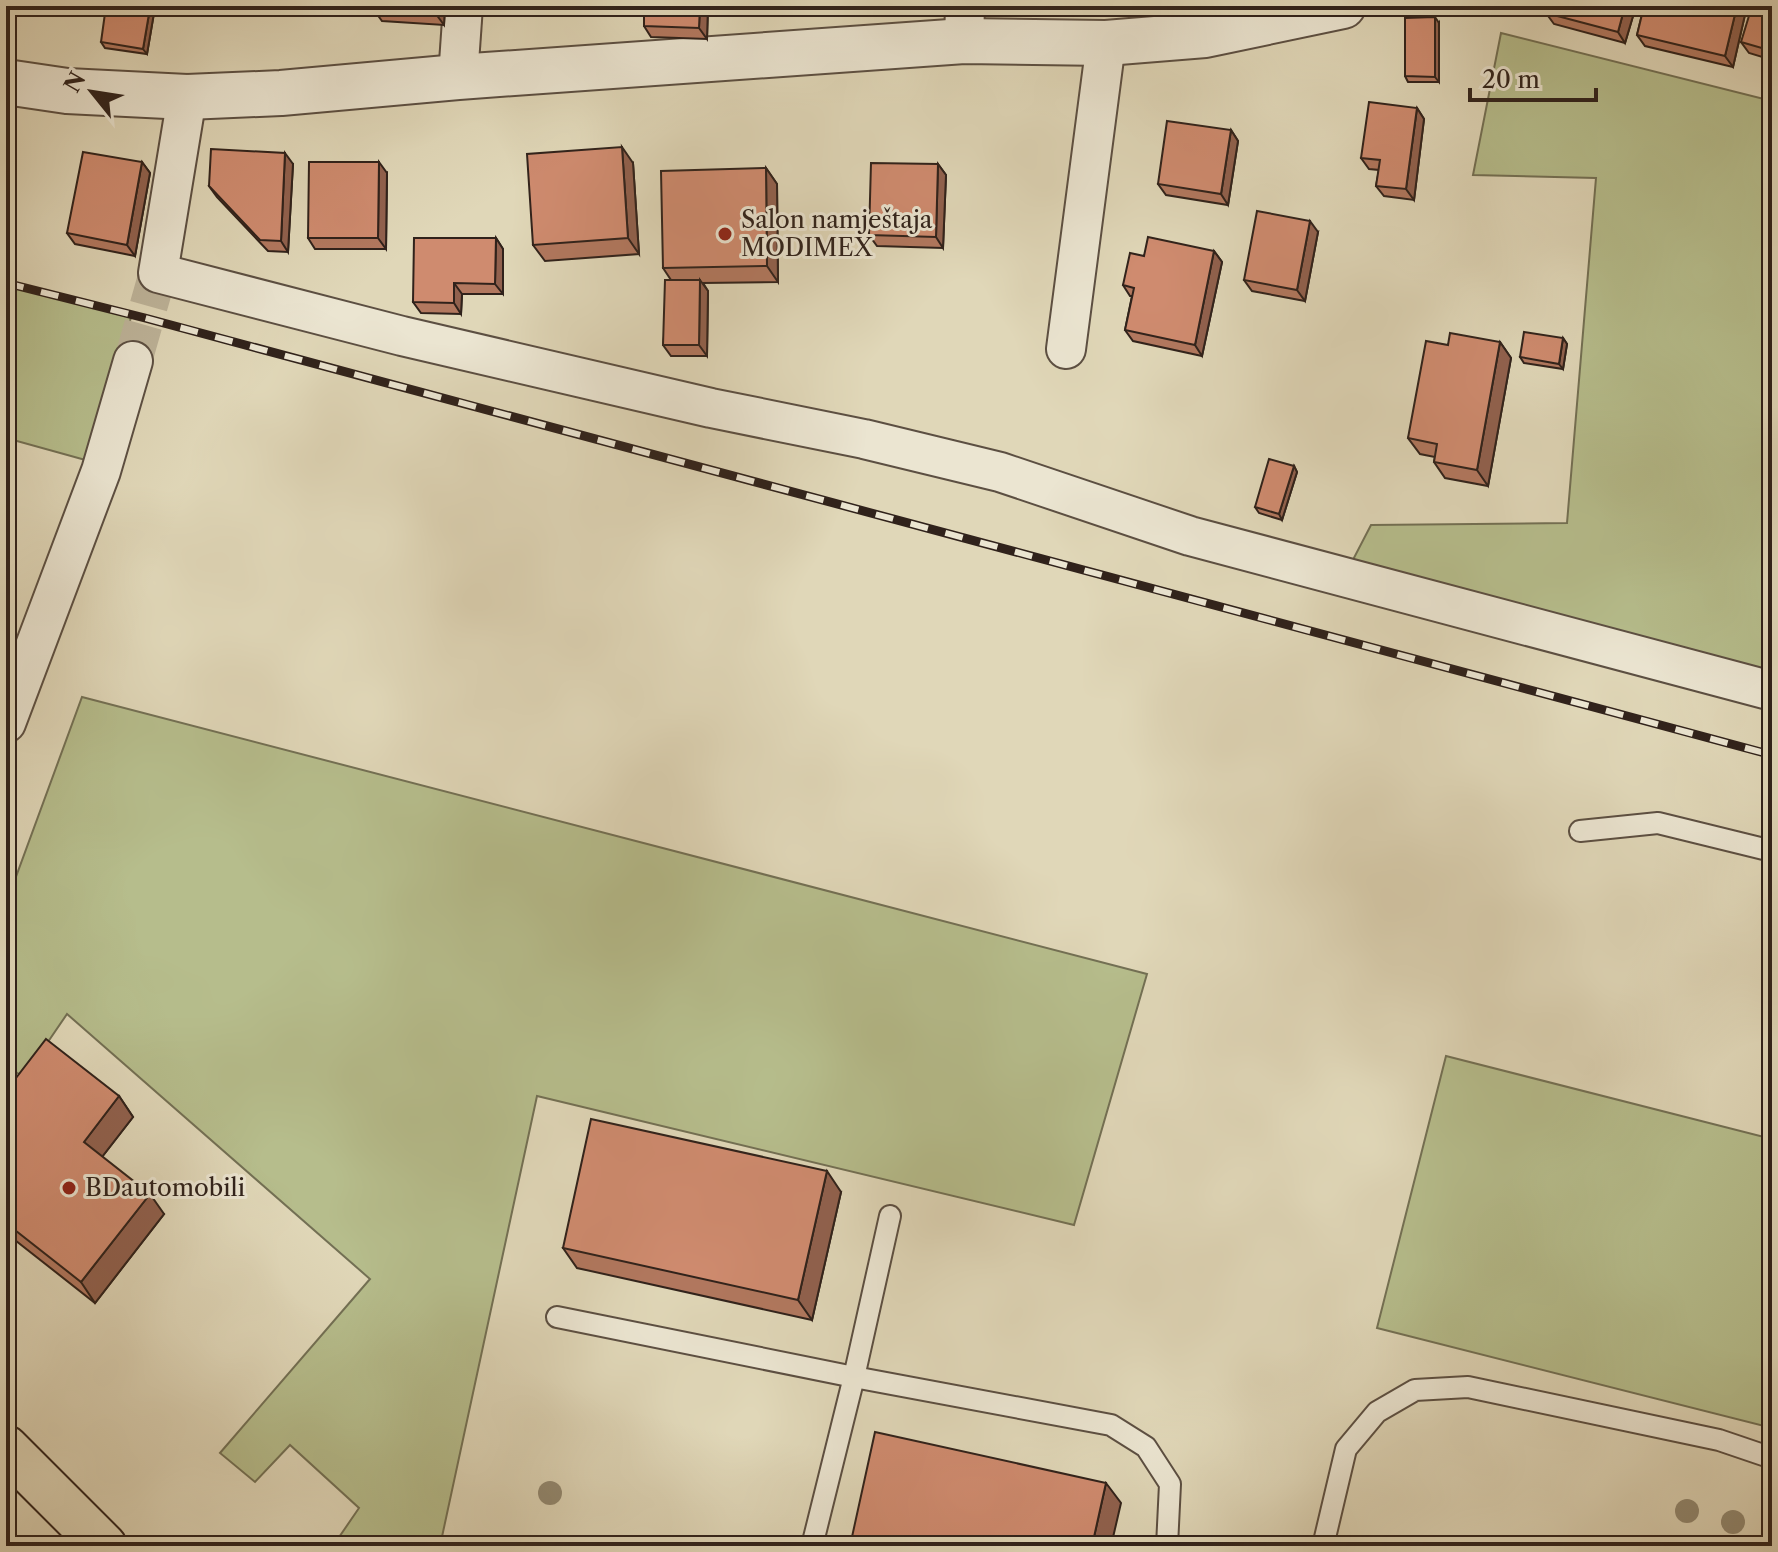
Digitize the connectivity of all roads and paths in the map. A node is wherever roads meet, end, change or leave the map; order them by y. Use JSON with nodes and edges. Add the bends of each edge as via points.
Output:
{"nodes":[{"id":1,"x":463,"y":6,"type":"edge"},
{"id":2,"x":1338,"y":7,"type":"edge"},
{"id":3,"x":965,"y":24,"type":"edge"},
{"id":4,"x":1106,"y":43,"type":"junction"},
{"id":5,"x":458,"y":77,"type":"junction"},
{"id":6,"x":6,"y":82,"type":"edge"},
{"id":7,"x":187,"y":97,"type":"junction"},
{"id":8,"x":1066,"y":349,"type":"dead end"},
{"id":9,"x":133,"y":361,"type":"tunnel mouth"},
{"id":10,"x":1772,"y":691,"type":"edge"},
{"id":11,"x":6,"y":723,"type":"edge"},
{"id":12,"x":1580,"y":831,"type":"dead end"},
{"id":13,"x":1772,"y":851,"type":"edge"},
{"id":14,"x":890,"y":1216,"type":"dead end"},
{"id":15,"x":557,"y":1317,"type":"dead end"},
{"id":16,"x":854,"y":1377,"type":"junction"},
{"id":17,"x":6,"y":1448,"type":"edge"},
{"id":18,"x":1772,"y":1458,"type":"edge"},
{"id":19,"x":104,"y":1546,"type":"edge"},
{"id":20,"x":812,"y":1546,"type":"edge"},
{"id":21,"x":1167,"y":1546,"type":"edge"},
{"id":22,"x":1323,"y":1546,"type":"edge"}],
"edges":[{"from":1,"to":5,"type":"street"},
{"from":2,"to":4,"type":"street","via":[[1205,35]]},
{"from":3,"to":4,"type":"street"},
{"from":3,"to":5,"type":"street"},
{"from":4,"to":8,"type":"street"},
{"from":5,"to":7,"type":"street"},
{"from":6,"to":7,"type":"street"},
{"from":7,"to":10,"type":"street","via":[[158,273],[402,336],[1000,472],[1190,536]]},
{"from":9,"to":11,"type":"street","via":[[101,471]]},
{"from":12,"to":13,"type":"lane","via":[[1658,823]]},
{"from":14,"to":16,"type":"lane"},
{"from":15,"to":16,"type":"lane"},
{"from":16,"to":20,"type":"lane"},
{"from":16,"to":21,"type":"lane","via":[[1111,1425],[1146,1447],[1170,1484]]},
{"from":17,"to":19,"type":"main road"},
{"from":18,"to":22,"type":"lane","via":[[1719,1440],[1468,1387],[1415,1390],[1377,1412],[1346,1449]]}]}
